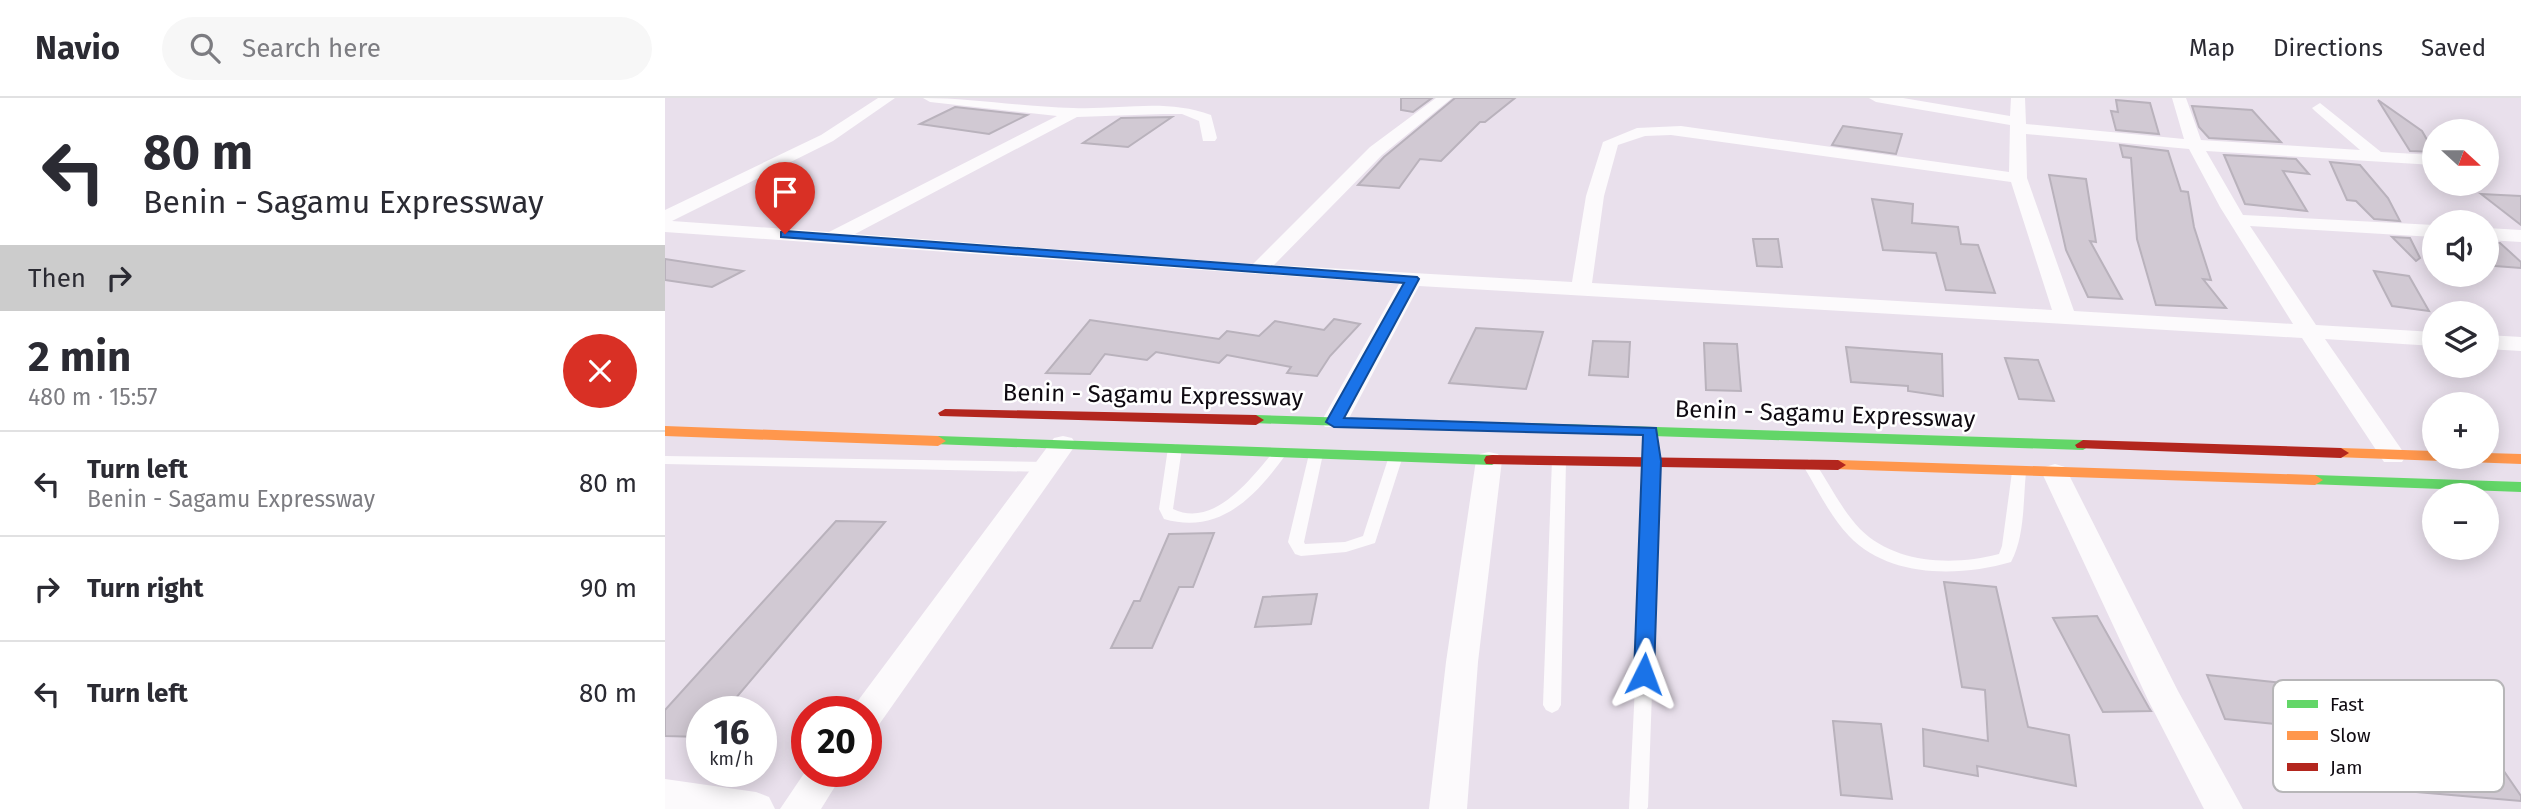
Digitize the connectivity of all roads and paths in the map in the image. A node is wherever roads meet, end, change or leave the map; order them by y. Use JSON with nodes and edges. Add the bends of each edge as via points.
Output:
{"nodes":[{"id":1,"x":888,"y":98,"type":"edge"},
{"id":2,"x":930,"y":98,"type":"edge"},
{"id":3,"x":1031,"y":98,"type":"edge"},
{"id":4,"x":1445,"y":98,"type":"edge"},
{"id":5,"x":1876,"y":98,"type":"edge"},
{"id":6,"x":2018,"y":98,"type":"edge"},
{"id":7,"x":2179,"y":98,"type":"edge"},
{"id":8,"x":1013,"y":107,"type":"junction"},
{"id":9,"x":2320,"y":108,"type":"dead end"},
{"id":10,"x":1075,"y":113,"type":"junction"},
{"id":11,"x":2018,"y":125,"type":"junction"},
{"id":12,"x":1209,"y":138,"type":"dead end"},
{"id":13,"x":2196,"y":145,"type":"junction"},
{"id":14,"x":2376,"y":156,"type":"junction"},
{"id":15,"x":2422,"y":159,"type":"edge"},
{"id":16,"x":2018,"y":178,"type":"junction"},
{"id":17,"x":665,"y":217,"type":"edge"},
{"id":18,"x":2237,"y":220,"type":"junction"},
{"id":19,"x":665,"y":226,"type":"edge"},
{"id":20,"x":2422,"y":230,"type":"edge"},
{"id":21,"x":2499,"y":235,"type":"edge"},
{"id":22,"x":2521,"y":236,"type":"edge"},
{"id":23,"x":833,"y":237,"type":"junction"},
{"id":24,"x":1258,"y":270,"type":"junction"},
{"id":25,"x":1412,"y":279,"type":"junction"},
{"id":26,"x":1581,"y":290,"type":"junction"},
{"id":27,"x":2066,"y":319,"type":"junction"},
{"id":28,"x":2307,"y":333,"type":"junction"},
{"id":29,"x":2422,"y":339,"type":"edge"},
{"id":30,"x":2499,"y":343,"type":"edge"},
{"id":31,"x":2521,"y":344,"type":"edge"},
{"id":32,"x":930,"y":413,"type":"dead end"},
{"id":33,"x":1334,"y":422,"type":"junction"},
{"id":34,"x":665,"y":431,"type":"edge"},
{"id":35,"x":1651,"y":431,"type":"junction"},
{"id":36,"x":1175,"y":448,"type":"junction"},
{"id":37,"x":1280,"y":453,"type":"junction"},
{"id":38,"x":1316,"y":454,"type":"junction"},
{"id":39,"x":1055,"y":456,"type":"junction"},
{"id":40,"x":1396,"y":456,"type":"junction"},
{"id":41,"x":2393,"y":456,"type":"junction"},
{"id":42,"x":665,"y":460,"type":"edge"},
{"id":43,"x":1489,"y":460,"type":"junction"},
{"id":44,"x":1559,"y":460,"type":"junction"},
{"id":45,"x":2521,"y":460,"type":"edge"},
{"id":46,"x":1653,"y":461,"type":"junction"},
{"id":47,"x":1809,"y":464,"type":"junction"},
{"id":48,"x":2019,"y":472,"type":"junction"},
{"id":49,"x":2055,"y":473,"type":"junction"},
{"id":50,"x":2521,"y":487,"type":"edge"},
{"id":51,"x":881,"y":696,"type":"edge"},
{"id":52,"x":1552,"y":705,"type":"dead end"},
{"id":53,"x":815,"y":787,"type":"edge"},
{"id":54,"x":665,"y":796,"type":"edge"},
{"id":55,"x":1639,"y":807,"type":"dead end"},
{"id":56,"x":756,"y":809,"type":"edge"},
{"id":57,"x":799,"y":809,"type":"edge"},
{"id":58,"x":1448,"y":809,"type":"edge"},
{"id":59,"x":2224,"y":809,"type":"edge"}],
"edges":[{"from":1,"to":17,"type":"street","via":[[827,138]]},
{"from":2,"to":8,"type":"street"},
{"from":3,"to":8,"type":"street"},
{"from":4,"to":24,"type":"street","via":[[1376,151]]},
{"from":5,"to":11,"type":"street"},
{"from":6,"to":11,"type":"street"},
{"from":7,"to":13,"type":"street"},
{"from":8,"to":10,"type":"street"},
{"from":9,"to":14,"type":"street"},
{"from":10,"to":12,"type":"street","via":[[1184,110],[1206,118]]},
{"from":10,"to":23,"type":"street"},
{"from":11,"to":13,"type":"street"},
{"from":11,"to":16,"type":"street"},
{"from":13,"to":14,"type":"street"},
{"from":13,"to":18,"type":"street"},
{"from":14,"to":15,"type":"street"},
{"from":16,"to":26,"type":"street","via":[[1681,131],[1631,132],[1611,142],[1604,159]]},
{"from":16,"to":27,"type":"street"},
{"from":18,"to":20,"type":"street"},
{"from":18,"to":28,"type":"street"},
{"from":19,"to":23,"type":"street"},
{"from":21,"to":22,"type":"street"},
{"from":23,"to":24,"type":"street"},
{"from":24,"to":25,"type":"street"},
{"from":25,"to":26,"type":"street"},
{"from":25,"to":33,"type":"street"},
{"from":26,"to":27,"type":"street"},
{"from":27,"to":28,"type":"street"},
{"from":28,"to":29,"type":"street"},
{"from":28,"to":41,"type":"street"},
{"from":30,"to":31,"type":"street"},
{"from":32,"to":33,"type":"highway","name":"Benin - Sagamu Expressway"},
{"from":33,"to":35,"type":"highway","name":"Benin - Sagamu Expressway"},
{"from":34,"to":39,"type":"highway"},
{"from":35,"to":41,"type":"highway","name":"Benin - Sagamu Expressway"},
{"from":35,"to":46,"type":"lane"},
{"from":36,"to":37,"type":"highway"},
{"from":36,"to":37,"type":"lane","via":[[1166,509],[1179,517],[1230,509]]},
{"from":36,"to":39,"type":"highway"},
{"from":37,"to":38,"type":"highway"},
{"from":38,"to":40,"type":"highway"},
{"from":38,"to":40,"type":"lane","via":[[1296,542],[1301,550],[1346,547],[1370,539]]},
{"from":39,"to":42,"type":"lane"},
{"from":39,"to":51,"type":"street"},
{"from":40,"to":43,"type":"highway"},
{"from":41,"to":45,"type":"highway","name":"Benin - Sagamu Expressway"},
{"from":43,"to":44,"type":"highway"},
{"from":43,"to":58,"type":"street"},
{"from":44,"to":46,"type":"highway"},
{"from":44,"to":52,"type":"lane"},
{"from":46,"to":47,"type":"highway"},
{"from":46,"to":55,"type":"lane"},
{"from":47,"to":48,"type":"highway"},
{"from":47,"to":48,"type":"lane","via":[[1857,535],[1891,554],[1933,566],[1978,567],[2005,558]]},
{"from":48,"to":49,"type":"highway"},
{"from":49,"to":50,"type":"highway"},
{"from":49,"to":59,"type":"street","via":[[2165,700]]},
{"from":53,"to":57,"type":"street"},
{"from":54,"to":56,"type":"street"}]}
